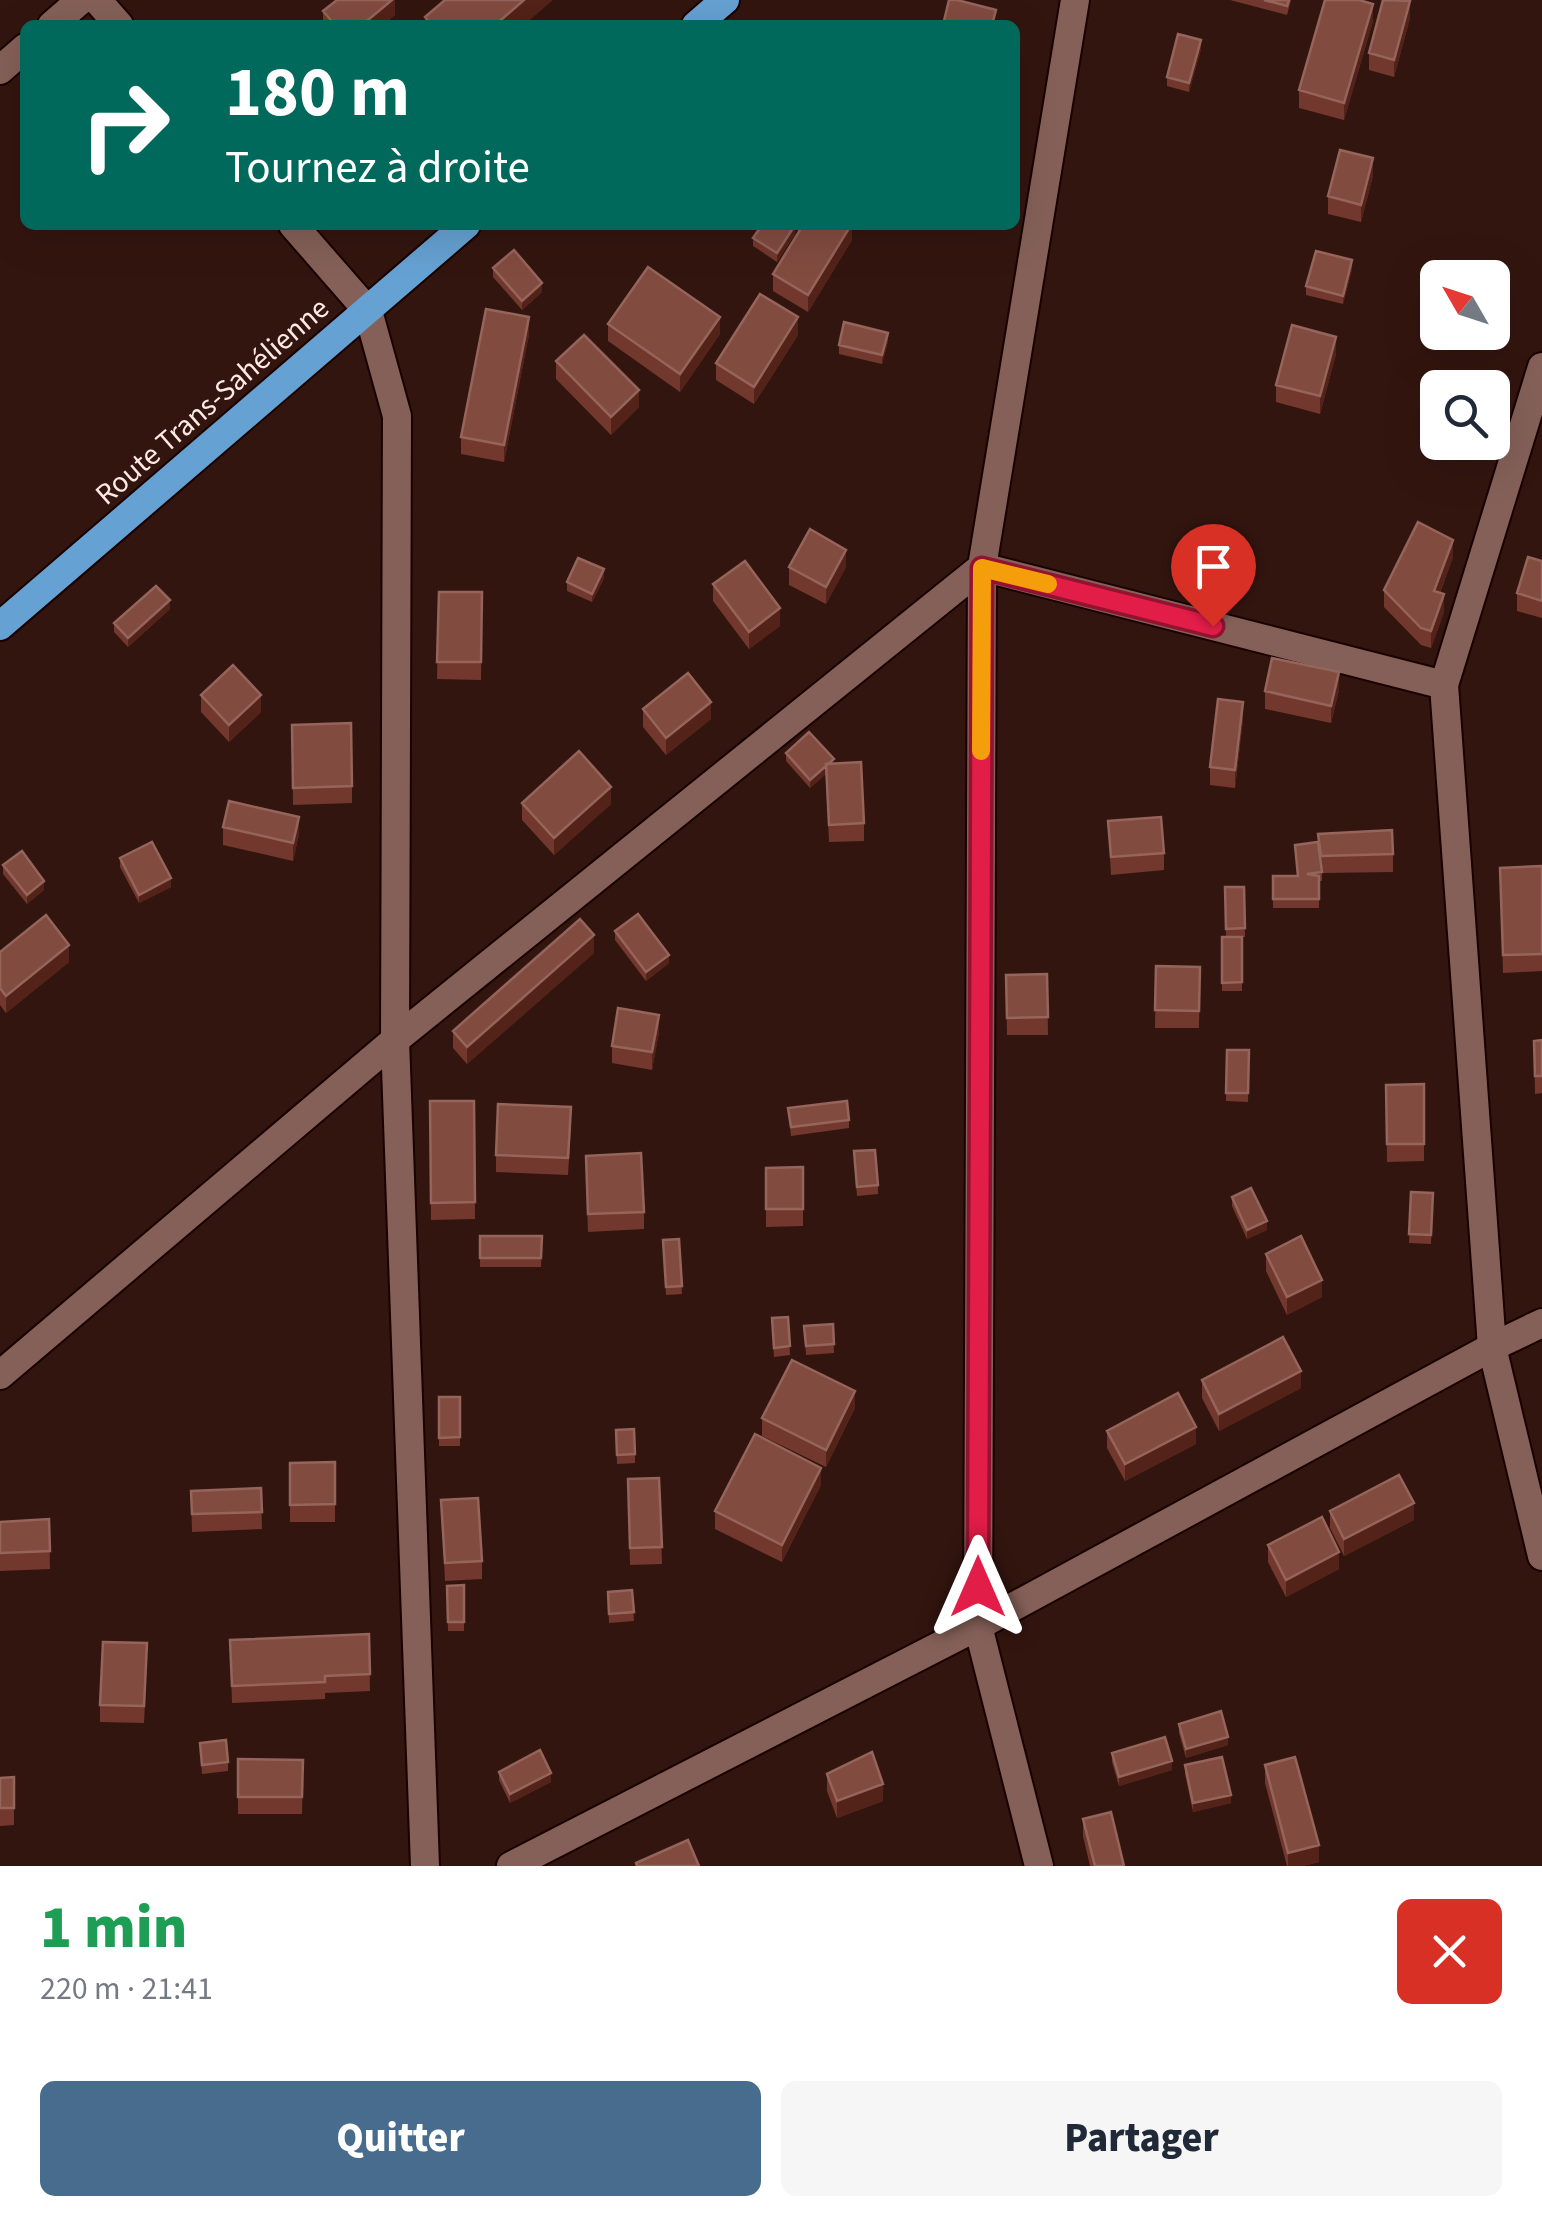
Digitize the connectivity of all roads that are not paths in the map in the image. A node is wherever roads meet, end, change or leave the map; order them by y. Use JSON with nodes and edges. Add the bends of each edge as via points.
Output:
{"nodes":[{"id":1,"x":81,"y":0,"type":"edge"},
{"id":2,"x":97,"y":0,"type":"edge"},
{"id":3,"x":725,"y":0,"type":"edge"},
{"id":4,"x":1075,"y":0,"type":"edge"},
{"id":5,"x":58,"y":20,"type":"edge"},
{"id":6,"x":115,"y":20,"type":"edge"},
{"id":7,"x":702,"y":20,"type":"edge"},
{"id":8,"x":20,"y":52,"type":"edge"},
{"id":9,"x":0,"y":70,"type":"edge"},
{"id":10,"x":297,"y":230,"type":"edge"},
{"id":11,"x":460,"y":230,"type":"edge"},
{"id":12,"x":368,"y":311,"type":"junction"},
{"id":13,"x":1542,"y":366,"type":"edge"},
{"id":14,"x":982,"y":568,"type":"junction"},
{"id":15,"x":0,"y":626,"type":"edge"},
{"id":16,"x":1444,"y":684,"type":"junction"},
{"id":17,"x":395,"y":1040,"type":"junction"},
{"id":18,"x":1542,"y":1324,"type":"edge"},
{"id":19,"x":1492,"y":1348,"type":"junction"},
{"id":20,"x":0,"y":1375,"type":"edge"},
{"id":21,"x":1542,"y":1556,"type":"edge"},
{"id":22,"x":978,"y":1626,"type":"junction"},
{"id":23,"x":425,"y":1866,"type":"edge"},
{"id":24,"x":511,"y":1866,"type":"edge"},
{"id":25,"x":1040,"y":1866,"type":"edge"}],
"edges":[{"from":1,"to":5,"type":"street"},
{"from":2,"to":6,"type":"street"},
{"from":3,"to":7,"type":"highway"},
{"from":4,"to":14,"type":"street"},
{"from":8,"to":9,"type":"street"},
{"from":10,"to":12,"type":"street"},
{"from":11,"to":12,"type":"highway","name":"Route Trans-Sahélienne"},
{"from":12,"to":15,"type":"highway","name":"Route Trans-Sahélienne"},
{"from":12,"to":17,"type":"street","via":[[397,416]]},
{"from":13,"to":16,"type":"street"},
{"from":14,"to":16,"type":"street"},
{"from":14,"to":17,"type":"street"},
{"from":14,"to":22,"type":"street"},
{"from":16,"to":19,"type":"street"},
{"from":17,"to":20,"type":"street"},
{"from":17,"to":23,"type":"street"},
{"from":18,"to":19,"type":"street"},
{"from":19,"to":21,"type":"street"},
{"from":19,"to":22,"type":"street"},
{"from":22,"to":24,"type":"street"},
{"from":22,"to":25,"type":"street"}]}
